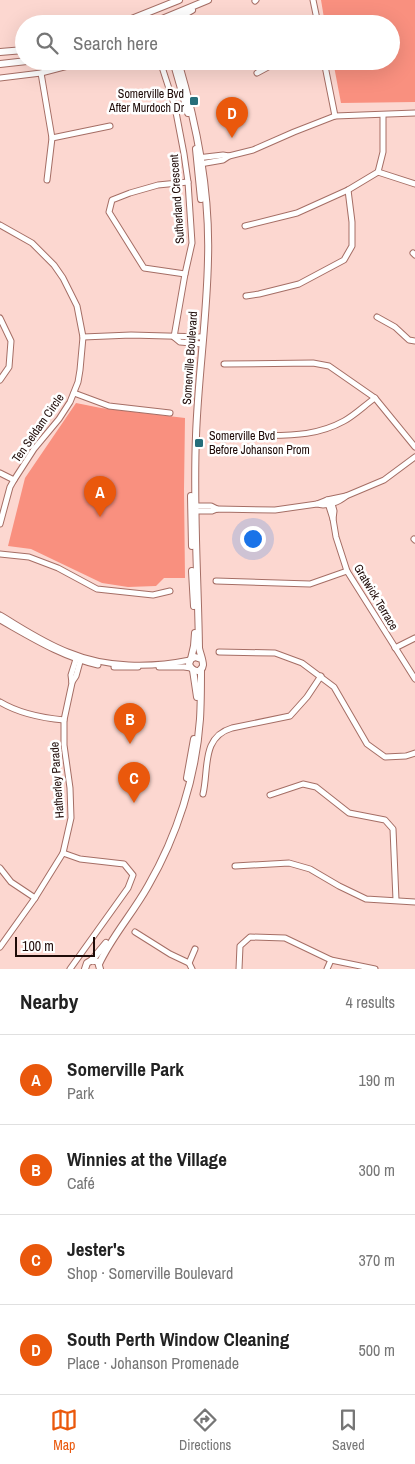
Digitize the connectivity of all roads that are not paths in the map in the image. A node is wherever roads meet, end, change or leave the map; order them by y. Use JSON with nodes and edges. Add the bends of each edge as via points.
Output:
{"nodes":[{"id":1,"x":178,"y":0,"type":"edge"},
{"id":2,"x":209,"y":0,"type":"edge"},
{"id":3,"x":313,"y":0,"type":"edge"},
{"id":4,"x":157,"y":9,"type":"junction"},
{"id":5,"x":142,"y":15,"type":"edge"},
{"id":6,"x":159,"y":15,"type":"edge"},
{"id":7,"x":177,"y":15,"type":"edge"},
{"id":8,"x":183,"y":15,"type":"edge"},
{"id":9,"x":316,"y":15,"type":"edge"},
{"id":10,"x":15,"y":51,"type":"edge"},
{"id":11,"x":0,"y":52,"type":"edge"},
{"id":12,"x":15,"y":62,"type":"edge"},
{"id":13,"x":0,"y":64,"type":"edge"},
{"id":14,"x":52,"y":70,"type":"edge"},
{"id":15,"x":163,"y":70,"type":"edge"},
{"id":16,"x":177,"y":70,"type":"edge"},
{"id":17,"x":263,"y":70,"type":"edge"},
{"id":18,"x":326,"y":70,"type":"edge"},
{"id":19,"x":41,"y":73,"type":"junction"},
{"id":20,"x":257,"y":73,"type":"dead end"},
{"id":21,"x":0,"y":78,"type":"edge"},
{"id":22,"x":415,"y":113,"type":"edge"},
{"id":23,"x":383,"y":115,"type":"junction"},
{"id":24,"x":335,"y":116,"type":"junction"},
{"id":25,"x":110,"y":126,"type":"dead end"},
{"id":26,"x":52,"y":138,"type":"junction"},
{"id":27,"x":200,"y":160,"type":"junction"},
{"id":28,"x":378,"y":172,"type":"junction"},
{"id":29,"x":47,"y":180,"type":"dead end"},
{"id":30,"x":188,"y":182,"type":"junction"},
{"id":31,"x":415,"y":184,"type":"edge"},
{"id":32,"x":348,"y":190,"type":"junction"},
{"id":33,"x":0,"y":225,"type":"edge"},
{"id":34,"x":245,"y":226,"type":"dead end"},
{"id":35,"x":185,"y":274,"type":"junction"},
{"id":36,"x":246,"y":296,"type":"dead end"},
{"id":37,"x":377,"y":317,"type":"dead end"},
{"id":38,"x":0,"y":318,"type":"edge"},
{"id":39,"x":83,"y":337,"type":"junction"},
{"id":40,"x":174,"y":337,"type":"junction"},
{"id":41,"x":201,"y":341,"type":"junction"},
{"id":42,"x":415,"y":341,"type":"edge"},
{"id":43,"x":224,"y":364,"type":"dead end"},
{"id":44,"x":0,"y":380,"type":"edge"},
{"id":45,"x":74,"y":393,"type":"junction"},
{"id":46,"x":375,"y":398,"type":"junction"},
{"id":47,"x":170,"y":413,"type":"dead end"},
{"id":48,"x":224,"y":440,"type":"dead end"},
{"id":49,"x":415,"y":447,"type":"edge"},
{"id":50,"x":415,"y":458,"type":"edge"},
{"id":51,"x":0,"y":473,"type":"edge"},
{"id":52,"x":14,"y":480,"type":"junction"},
{"id":53,"x":329,"y":501,"type":"junction"},
{"id":54,"x":193,"y":509,"type":"junction"},
{"id":55,"x":0,"y":524,"type":"edge"},
{"id":56,"x":0,"y":554,"type":"edge"},
{"id":57,"x":347,"y":571,"type":"junction"},
{"id":58,"x":216,"y":581,"type":"dead end"},
{"id":59,"x":170,"y":591,"type":"dead end"},
{"id":60,"x":0,"y":615,"type":"edge"},
{"id":61,"x":0,"y":620,"type":"edge"},
{"id":62,"x":415,"y":638,"type":"edge"},
{"id":63,"x":395,"y":648,"type":"junction"},
{"id":64,"x":219,"y":652,"type":"dead end"},
{"id":65,"x":79,"y":658,"type":"junction"},
{"id":66,"x":191,"y":659,"type":"junction"},
{"id":67,"x":201,"y":660,"type":"junction"},
{"id":68,"x":192,"y":669,"type":"junction"},
{"id":69,"x":201,"y":669,"type":"junction"},
{"id":70,"x":320,"y":676,"type":"junction"},
{"id":71,"x":415,"y":679,"type":"edge"},
{"id":72,"x":0,"y":702,"type":"edge"},
{"id":73,"x":64,"y":720,"type":"junction"},
{"id":74,"x":415,"y":753,"type":"edge"},
{"id":75,"x":204,"y":794,"type":"dead end"},
{"id":76,"x":270,"y":795,"type":"dead end"},
{"id":77,"x":63,"y":853,"type":"junction"},
{"id":78,"x":234,"y":866,"type":"dead end"},
{"id":79,"x":0,"y":868,"type":"edge"},
{"id":80,"x":35,"y":898,"type":"junction"},
{"id":81,"x":396,"y":900,"type":"junction"},
{"id":82,"x":415,"y":902,"type":"edge"},
{"id":83,"x":135,"y":932,"type":"dead end"},
{"id":84,"x":0,"y":947,"type":"edge"},
{"id":85,"x":195,"y":949,"type":"dead end"},
{"id":86,"x":92,"y":960,"type":"junction"},
{"id":87,"x":331,"y":960,"type":"junction"},
{"id":88,"x":189,"y":963,"type":"junction"},
{"id":89,"x":101,"y":967,"type":"edge"},
{"id":90,"x":70,"y":969,"type":"edge"},
{"id":91,"x":85,"y":969,"type":"edge"},
{"id":92,"x":192,"y":969,"type":"edge"},
{"id":93,"x":239,"y":969,"type":"edge"},
{"id":94,"x":327,"y":969,"type":"edge"},
{"id":95,"x":375,"y":969,"type":"edge"}],
"edges":[{"from":1,"to":4,"type":"main road"},
{"from":2,"to":7,"type":"main road"},
{"from":2,"to":8,"type":"main road"},
{"from":3,"to":9,"type":"street"},
{"from":4,"to":5,"type":"main road"},
{"from":4,"to":6,"type":"main road"},
{"from":10,"to":11,"type":"main road"},
{"from":12,"to":13,"type":"main road"},
{"from":14,"to":19,"type":"street"},
{"from":15,"to":30,"type":"street","name":"Sutherland Crescent","via":[[175,107]]},
{"from":16,"to":27,"type":"main road","name":"Somerville Boulevard"},
{"from":17,"to":20,"type":"street"},
{"from":18,"to":24,"type":"street"},
{"from":19,"to":21,"type":"street"},
{"from":19,"to":26,"type":"street"},
{"from":22,"to":23,"type":"street"},
{"from":23,"to":24,"type":"street"},
{"from":23,"to":28,"type":"street"},
{"from":24,"to":27,"type":"street","via":[[253,150]]},
{"from":25,"to":26,"type":"street"},
{"from":26,"to":29,"type":"street"},
{"from":27,"to":41,"type":"main road","name":"Somerville Boulevard","via":[[204,222]]},
{"from":28,"to":31,"type":"street"},
{"from":28,"to":32,"type":"street"},
{"from":30,"to":35,"type":"street","name":"Sutherland Crescent","via":[[192,243]]},
{"from":30,"to":35,"type":"street","via":[[158,185],[130,193],[112,200],[109,212],[144,268]]},
{"from":32,"to":34,"type":"street","via":[[297,213]]},
{"from":32,"to":36,"type":"street","via":[[352,246],[344,260],[299,284]]},
{"from":33,"to":39,"type":"street","name":"Ten Seldam Circle","via":[[32,243],[54,265],[77,306]]},
{"from":35,"to":40,"type":"street","name":"Sutherland Crescent"},
{"from":37,"to":42,"type":"street"},
{"from":38,"to":44,"type":"street","via":[[11,341],[9,367]]},
{"from":39,"to":40,"type":"street"},
{"from":39,"to":45,"type":"street","name":"Ten Seldam Circle"},
{"from":40,"to":41,"type":"street","via":[[180,342]]},
{"from":41,"to":54,"type":"main road","name":"Somerville Boulevard","via":[[193,406]]},
{"from":43,"to":46,"type":"street","via":[[313,363],[329,366]]},
{"from":45,"to":47,"type":"street","via":[[109,406]]},
{"from":45,"to":52,"type":"street","name":"Ten Seldam Circle"},
{"from":46,"to":48,"type":"street","via":[[345,421],[322,430],[300,435]]},
{"from":46,"to":49,"type":"street"},
{"from":50,"to":53,"type":"street","via":[[384,480],[341,500]]},
{"from":51,"to":52,"type":"street"},
{"from":52,"to":55,"type":"street","name":"Ten Seldam Circle"},
{"from":53,"to":54,"type":"street","via":[[322,505],[275,510],[217,509],[212,506]]},
{"from":53,"to":57,"type":"street","name":"Gratwick Terrace"},
{"from":54,"to":66,"type":"main road","name":"Somerville Boulevard","via":[[195,634]]},
{"from":54,"to":67,"type":"main road","name":"Somerville Boulevard"},
{"from":56,"to":59,"type":"street","via":[[29,557],[97,589],[153,595]]},
{"from":57,"to":58,"type":"street","via":[[310,584]]},
{"from":57,"to":63,"type":"street","name":"Gratwick Terrace"},
{"from":60,"to":65,"type":"street"},
{"from":61,"to":65,"type":"street","via":[[52,649]]},
{"from":62,"to":63,"type":"street"},
{"from":63,"to":71,"type":"street","name":"Gratwick Terrace"},
{"from":64,"to":70,"type":"street","via":[[275,653],[302,663]]},
{"from":65,"to":66,"type":"street","via":[[115,664],[160,664]]},
{"from":65,"to":68,"type":"street","via":[[115,667]]},
{"from":65,"to":73,"type":"street","name":"Hatherley Parade"},
{"from":66,"to":67,"type":"main road"},
{"from":66,"to":68,"type":"main road","name":"Somerville Boulevard"},
{"from":67,"to":69,"type":"main road","name":"Somerville Boulevard"},
{"from":68,"to":69,"type":"main road"},
{"from":68,"to":86,"type":"main road","name":"Somerville Boulevard","via":[[197,694],[195,730],[187,778],[175,818],[144,886]]},
{"from":69,"to":89,"type":"main road","name":"Somerville Boulevard","via":[[196,753],[177,825],[150,884],[107,948]]},
{"from":70,"to":74,"type":"street","via":[[334,687],[367,744],[385,757]]},
{"from":70,"to":75,"type":"street","via":[[290,716],[224,730],[219,734],[208,753]]},
{"from":72,"to":73,"type":"street","via":[[42,718]]},
{"from":73,"to":77,"type":"street","name":"Hatherley Parade","via":[[71,818]]},
{"from":76,"to":81,"type":"street","via":[[303,784],[316,787],[350,813],[385,820],[393,829]]},
{"from":77,"to":80,"type":"street","name":"Hatherley Parade"},
{"from":77,"to":90,"type":"street","via":[[80,859],[124,864],[133,875],[128,888]]},
{"from":78,"to":81,"type":"street","via":[[289,863],[310,869],[366,899]]},
{"from":79,"to":80,"type":"street","via":[[11,882]]},
{"from":80,"to":84,"type":"street","name":"Hatherley Parade"},
{"from":81,"to":82,"type":"street"},
{"from":83,"to":88,"type":"street"},
{"from":85,"to":88,"type":"street"},
{"from":86,"to":89,"type":"main road"},
{"from":86,"to":91,"type":"main road","name":"Somerville Boulevard","via":[[87,962]]},
{"from":87,"to":93,"type":"street","via":[[285,938],[250,937],[240,946]]},
{"from":87,"to":94,"type":"street"},
{"from":87,"to":95,"type":"street"},
{"from":88,"to":92,"type":"street"}]}
